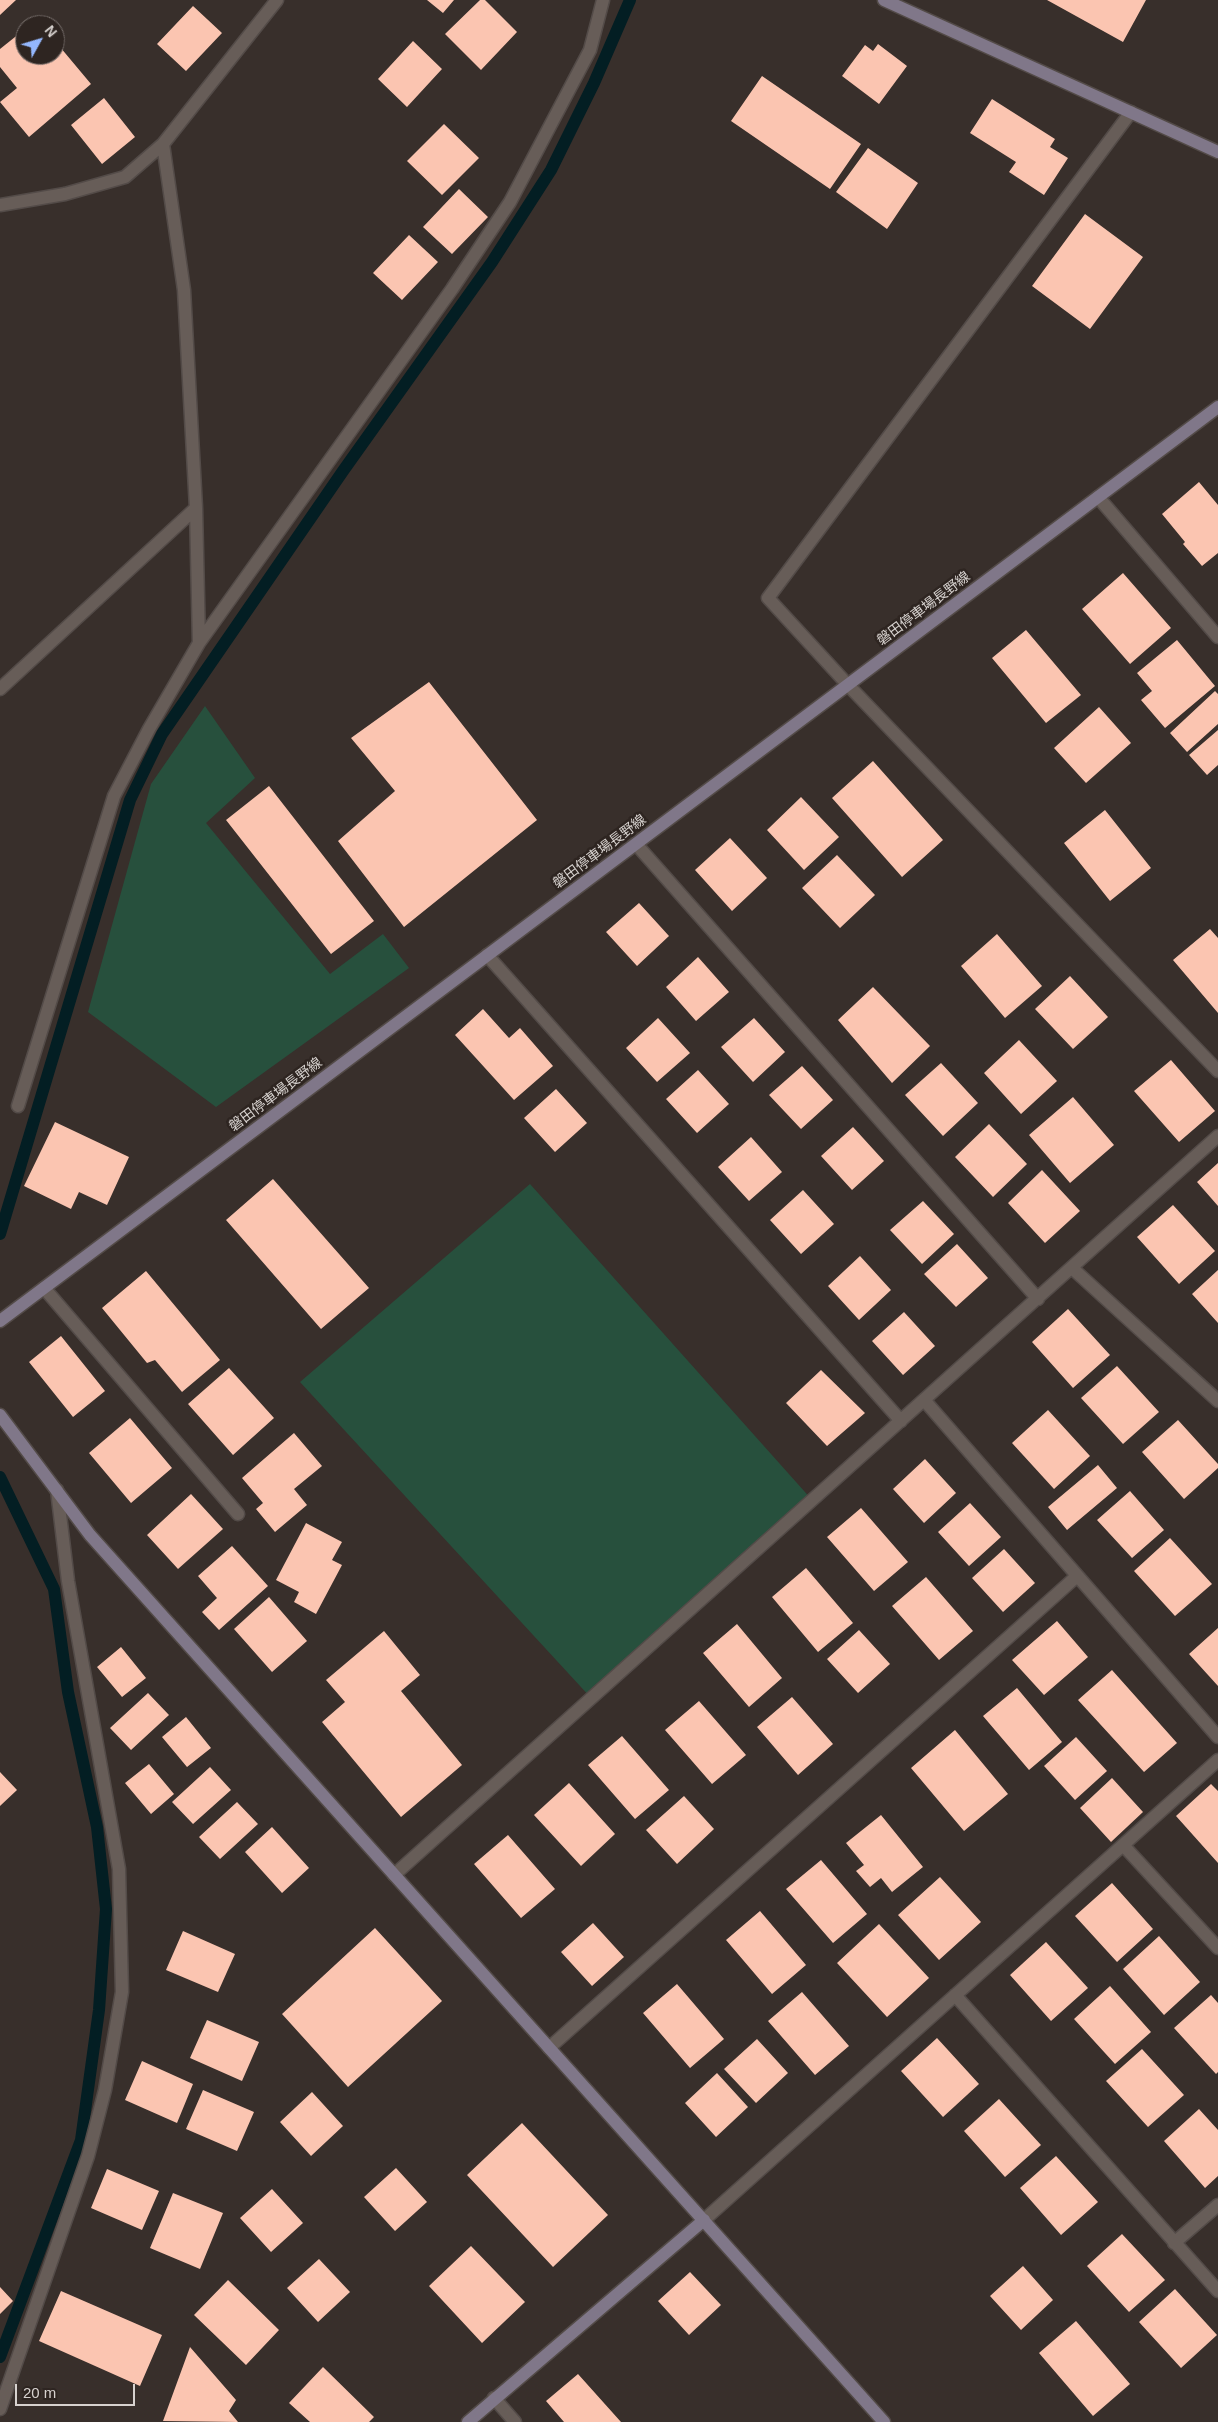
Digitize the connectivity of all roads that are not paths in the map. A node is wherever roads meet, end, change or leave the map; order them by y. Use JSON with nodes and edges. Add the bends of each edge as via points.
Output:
{"nodes":[{"id":1,"x":277,"y":0,"type":"edge"},
{"id":2,"x":603,"y":0,"type":"edge"},
{"id":3,"x":884,"y":0,"type":"edge"},
{"id":4,"x":1131,"y":112,"type":"junction"},
{"id":5,"x":163,"y":144,"type":"junction"},
{"id":6,"x":1218,"y":152,"type":"edge"},
{"id":7,"x":0,"y":205,"type":"edge"},
{"id":8,"x":1218,"y":407,"type":"edge"},
{"id":9,"x":1098,"y":497,"type":"junction"},
{"id":10,"x":196,"y":508,"type":"junction"},
{"id":11,"x":1218,"y":637,"type":"edge"},
{"id":12,"x":200,"y":643,"type":"junction"},
{"id":13,"x":848,"y":685,"type":"junction"},
{"id":14,"x":0,"y":689,"type":"edge"},
{"id":15,"x":636,"y":844,"type":"junction"},
{"id":16,"x":487,"y":956,"type":"junction"},
{"id":17,"x":1218,"y":1071,"type":"edge"},
{"id":18,"x":18,"y":1106,"type":"dead end"},
{"id":19,"x":1218,"y":1136,"type":"edge"},
{"id":20,"x":1072,"y":1268,"type":"junction"},
{"id":21,"x":44,"y":1288,"type":"junction"},
{"id":22,"x":1038,"y":1298,"type":"junction"},
{"id":23,"x":0,"y":1321,"type":"edge"},
{"id":24,"x":925,"y":1401,"type":"junction"},
{"id":25,"x":1218,"y":1401,"type":"edge"},
{"id":26,"x":0,"y":1415,"type":"edge"},
{"id":27,"x":902,"y":1421,"type":"junction"},
{"id":28,"x":57,"y":1490,"type":"junction"},
{"id":29,"x":238,"y":1514,"type":"dead end"},
{"id":30,"x":1077,"y":1576,"type":"junction"},
{"id":31,"x":1218,"y":1737,"type":"edge"},
{"id":32,"x":1218,"y":1760,"type":"edge"},
{"id":33,"x":1124,"y":1845,"type":"junction"},
{"id":34,"x":394,"y":1875,"type":"junction"},
{"id":35,"x":1218,"y":1948,"type":"edge"},
{"id":36,"x":955,"y":1995,"type":"junction"},
{"id":37,"x":549,"y":2048,"type":"junction"},
{"id":38,"x":1218,"y":2205,"type":"edge"},
{"id":39,"x":704,"y":2220,"type":"junction"},
{"id":40,"x":1174,"y":2243,"type":"junction"},
{"id":41,"x":1218,"y":2291,"type":"edge"},
{"id":42,"x":494,"y":2398,"type":"junction"},
{"id":43,"x":0,"y":2409,"type":"edge"},
{"id":44,"x":468,"y":2422,"type":"edge"},
{"id":45,"x":515,"y":2422,"type":"edge"},
{"id":46,"x":884,"y":2422,"type":"edge"}],
"edges":[{"from":1,"to":5,"type":"street"},
{"from":2,"to":12,"type":"street","via":[[590,50],[510,202],[452,289]]},
{"from":3,"to":4,"type":"street"},
{"from":4,"to":6,"type":"street"},
{"from":4,"to":13,"type":"street","via":[[768,598]]},
{"from":5,"to":7,"type":"street","via":[[125,177],[65,194]]},
{"from":5,"to":10,"type":"street","via":[[184,290]]},
{"from":8,"to":9,"type":"street","name":"磐田停車場長野線"},
{"from":9,"to":11,"type":"street"},
{"from":9,"to":13,"type":"street","name":"磐田停車場長野線"},
{"from":10,"to":12,"type":"street"},
{"from":10,"to":14,"type":"street"},
{"from":12,"to":18,"type":"street","via":[[114,796]]},
{"from":13,"to":15,"type":"street","name":"磐田停車場長野線"},
{"from":13,"to":17,"type":"street"},
{"from":15,"to":16,"type":"street","name":"磐田停車場長野線"},
{"from":15,"to":22,"type":"street"},
{"from":16,"to":21,"type":"street","name":"磐田停車場長野線"},
{"from":16,"to":27,"type":"street"},
{"from":19,"to":20,"type":"street"},
{"from":20,"to":22,"type":"street"},
{"from":20,"to":25,"type":"street"},
{"from":21,"to":23,"type":"street","name":"磐田停車場長野線"},
{"from":21,"to":29,"type":"street"},
{"from":22,"to":24,"type":"street"},
{"from":24,"to":27,"type":"street"},
{"from":24,"to":30,"type":"street"},
{"from":26,"to":28,"type":"street"},
{"from":27,"to":34,"type":"street"},
{"from":28,"to":34,"type":"street","via":[[90,1535]]},
{"from":28,"to":43,"type":"street","via":[[68,1582],[119,1869],[122,1992],[105,2090],[88,2156]]},
{"from":30,"to":31,"type":"street"},
{"from":30,"to":37,"type":"street"},
{"from":32,"to":33,"type":"street"},
{"from":33,"to":35,"type":"street"},
{"from":33,"to":36,"type":"street"},
{"from":34,"to":37,"type":"street"},
{"from":36,"to":39,"type":"street"},
{"from":36,"to":40,"type":"street"},
{"from":37,"to":39,"type":"street"},
{"from":38,"to":40,"type":"street"},
{"from":39,"to":42,"type":"street"},
{"from":39,"to":46,"type":"street"},
{"from":40,"to":41,"type":"street"},
{"from":42,"to":44,"type":"street"},
{"from":42,"to":45,"type":"street"}]}
